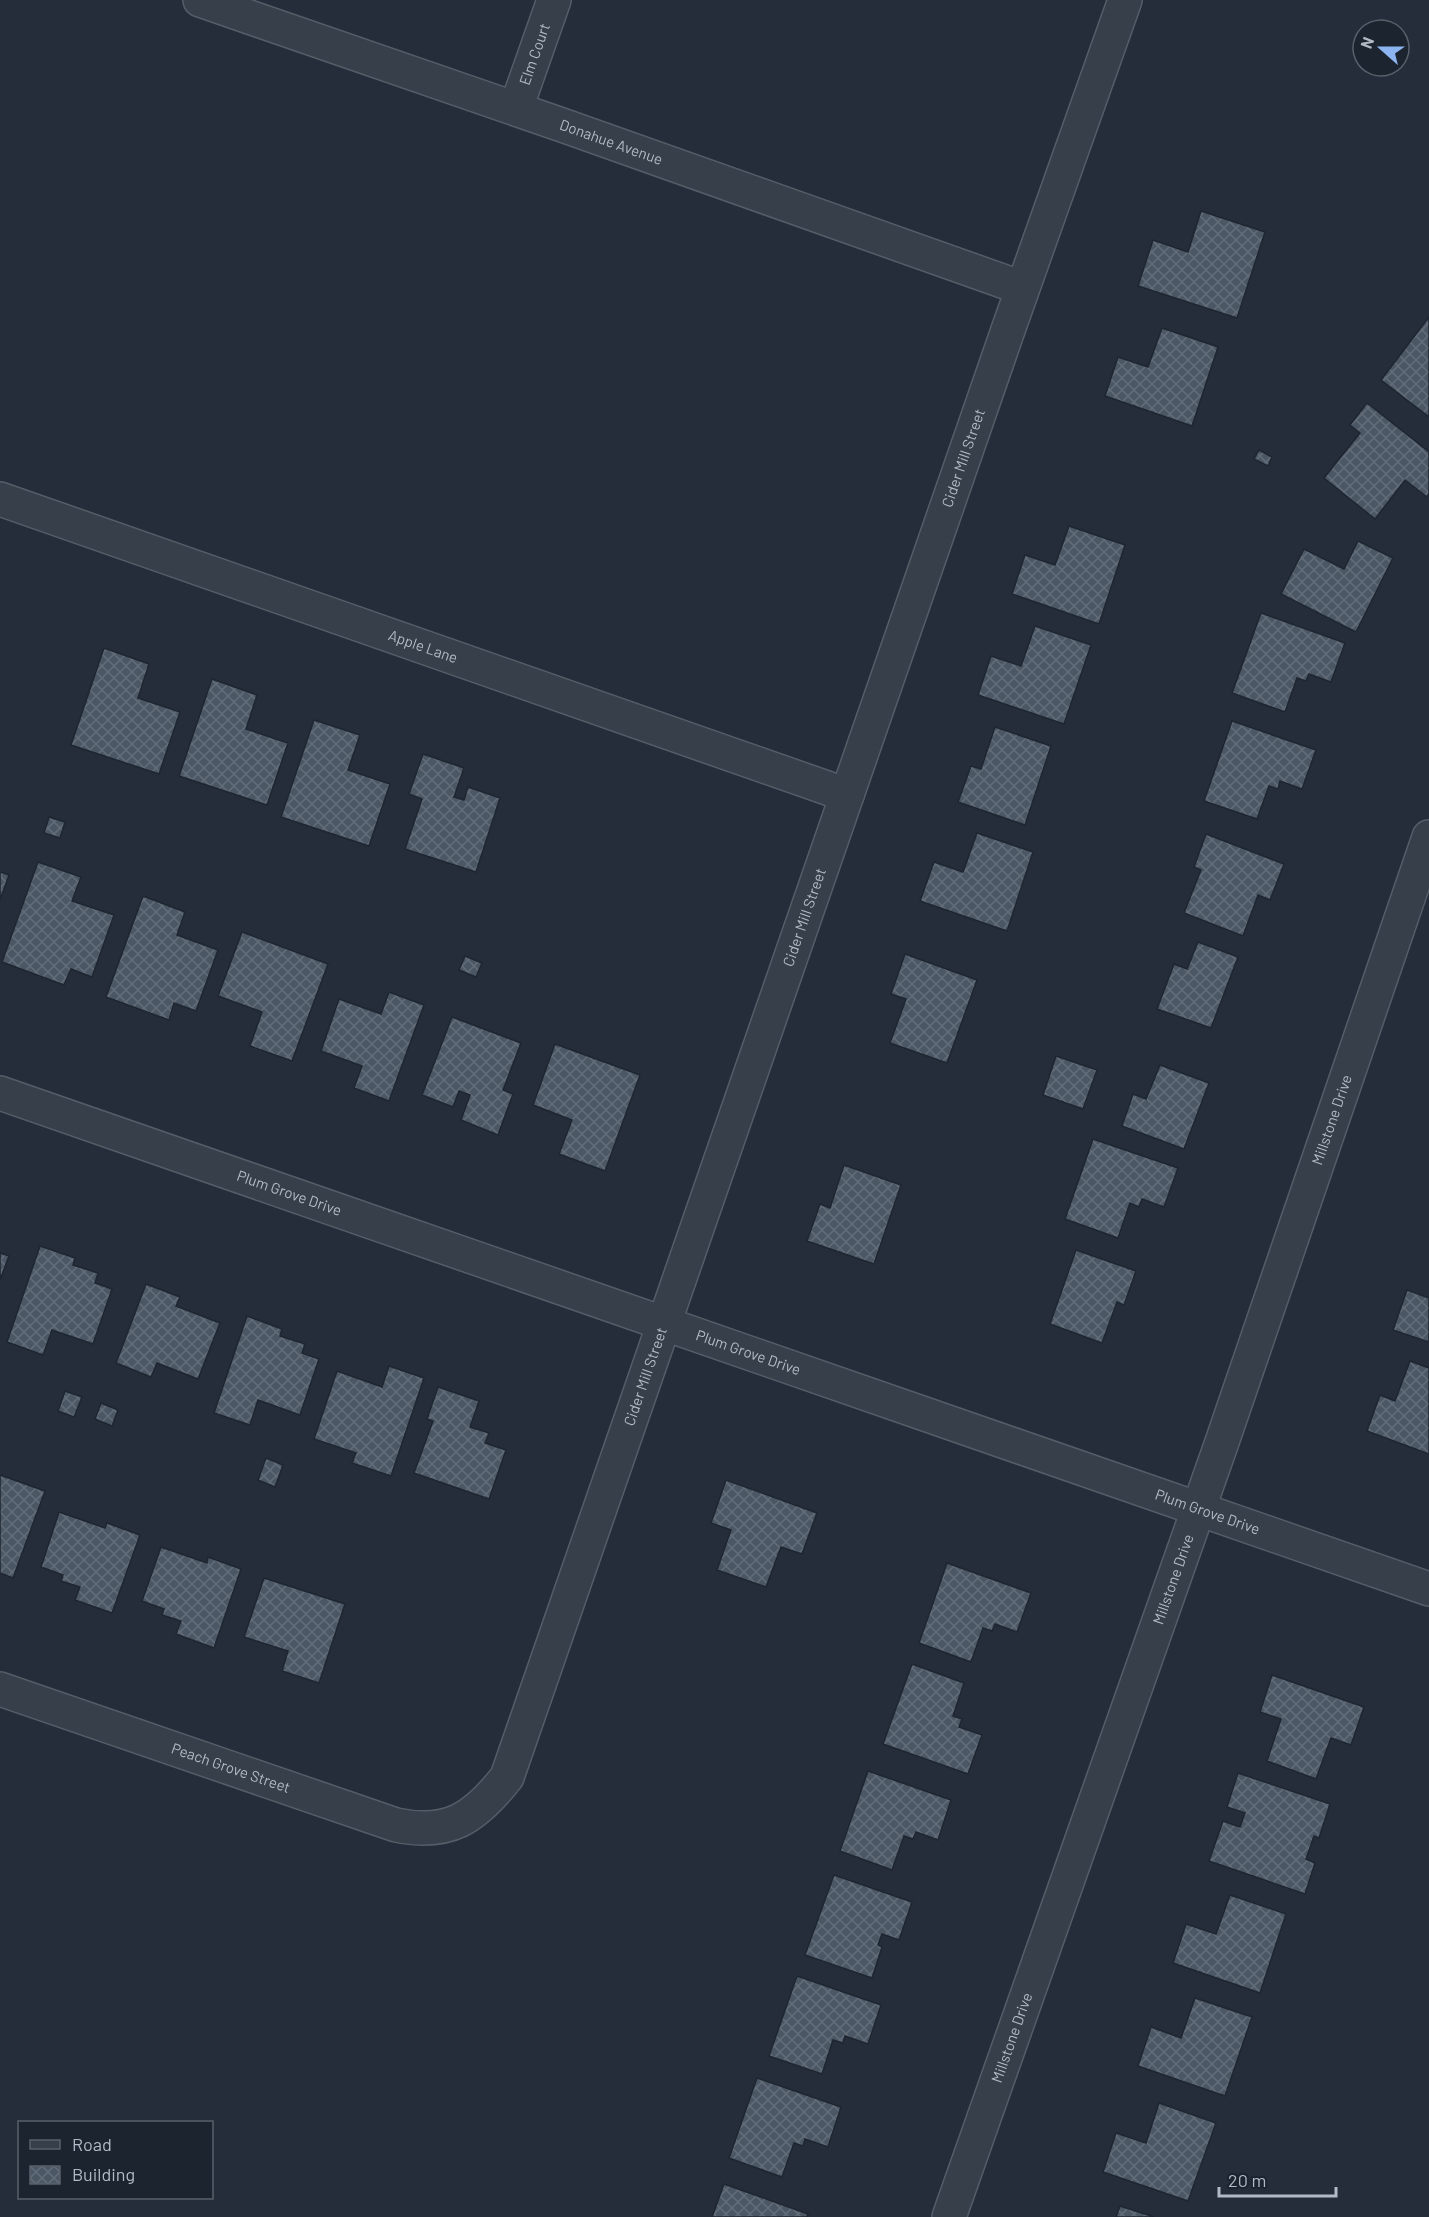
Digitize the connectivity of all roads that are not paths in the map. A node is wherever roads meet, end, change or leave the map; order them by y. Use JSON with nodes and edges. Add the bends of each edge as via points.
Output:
{"nodes":[{"id":1,"x":200,"y":0,"type":"edge"},
{"id":2,"x":554,"y":0,"type":"edge"},
{"id":3,"x":1125,"y":0,"type":"edge"},
{"id":4,"x":516,"y":108,"type":"junction"},
{"id":5,"x":1022,"y":288,"type":"junction"},
{"id":6,"x":0,"y":500,"type":"edge"},
{"id":7,"x":848,"y":795,"type":"junction"},
{"id":8,"x":1429,"y":837,"type":"edge"},
{"id":9,"x":0,"y":1093,"type":"edge"},
{"id":10,"x":666,"y":1324,"type":"junction"},
{"id":11,"x":1198,"y":1509,"type":"junction"},
{"id":12,"x":1429,"y":1589,"type":"edge"},
{"id":13,"x":0,"y":1689,"type":"edge"},
{"id":14,"x":464,"y":1820,"type":"joint"},
{"id":15,"x":950,"y":2217,"type":"edge"}],
"edges":[{"from":1,"to":4,"type":"street","name":"Donahue Avenue"},
{"from":2,"to":4,"type":"street","name":"Elm Court"},
{"from":3,"to":5,"type":"street","name":"Cider Mill Street"},
{"from":4,"to":5,"type":"street","name":"Donahue Avenue"},
{"from":5,"to":7,"type":"street","name":"Cider Mill Street"},
{"from":6,"to":7,"type":"street","name":"Apple Lane"},
{"from":7,"to":10,"type":"street","name":"Cider Mill Street"},
{"from":8,"to":11,"type":"street","name":"Millstone Drive"},
{"from":9,"to":10,"type":"street","name":"Plum Grove Drive"},
{"from":10,"to":11,"type":"street","name":"Plum Grove Drive"},
{"from":10,"to":14,"type":"street","name":"Cider Mill Street","via":[[507,1777],[488,1802]]},
{"from":11,"to":12,"type":"street","name":"Plum Grove Drive"},
{"from":11,"to":15,"type":"street","name":"Millstone Drive"},
{"from":13,"to":14,"type":"street","name":"Peach Grove Street","via":[[396,1825],[418,1830]]}]}
